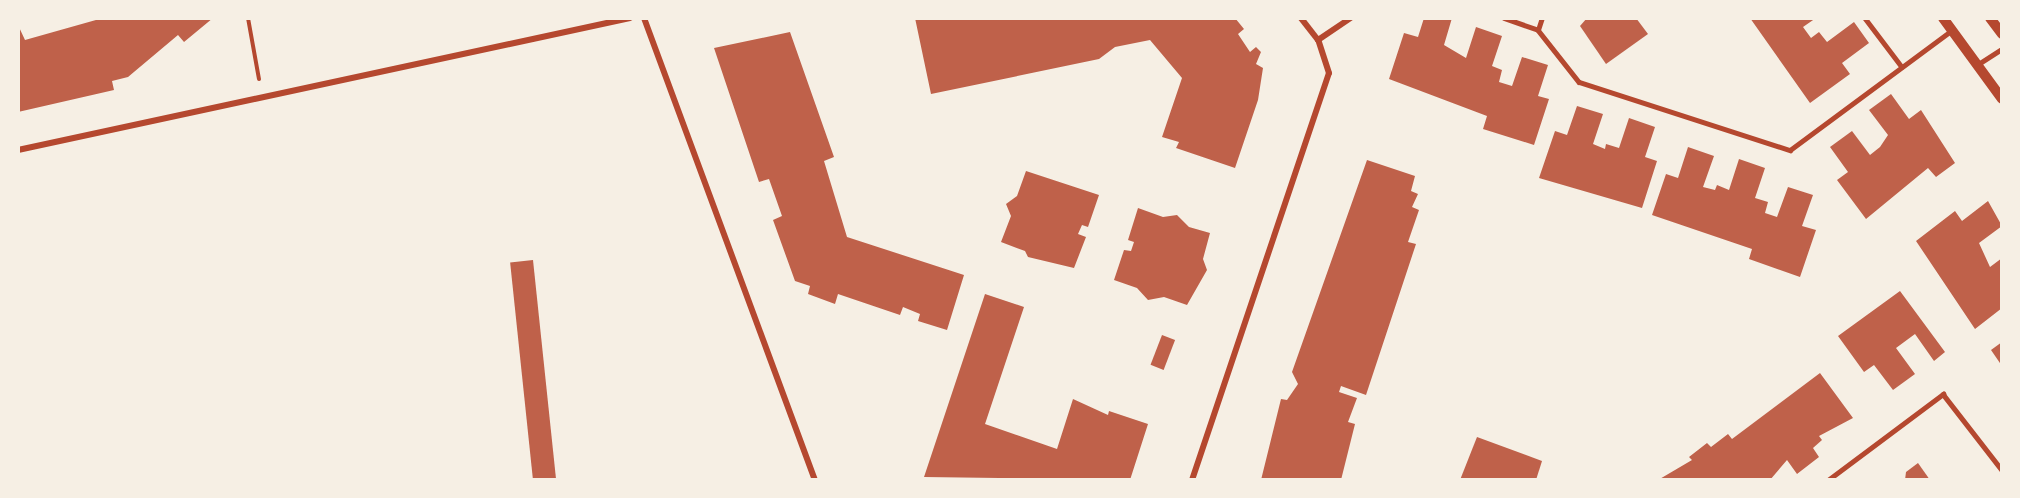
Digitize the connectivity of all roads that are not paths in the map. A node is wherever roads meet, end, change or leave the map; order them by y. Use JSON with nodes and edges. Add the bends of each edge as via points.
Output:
{"nodes":[{"id":1,"x":630,"y":18,"type":"edge"},
{"id":2,"x":644,"y":18,"type":"edge"},
{"id":3,"x":1301,"y":18,"type":"edge"},
{"id":4,"x":1351,"y":18,"type":"edge"},
{"id":5,"x":1504,"y":18,"type":"edge"},
{"id":6,"x":1542,"y":18,"type":"edge"},
{"id":7,"x":1865,"y":18,"type":"edge"},
{"id":8,"x":1943,"y":18,"type":"edge"},
{"id":9,"x":1990,"y":18,"type":"edge"},
{"id":10,"x":1538,"y":30,"type":"junction"},
{"id":11,"x":1952,"y":30,"type":"junction"},
{"id":12,"x":2002,"y":34,"type":"edge"},
{"id":13,"x":1318,"y":40,"type":"junction"},
{"id":14,"x":2002,"y":49,"type":"edge"},
{"id":15,"x":1977,"y":65,"type":"junction"},
{"id":16,"x":1902,"y":67,"type":"junction"},
{"id":17,"x":2002,"y":99,"type":"edge"},
{"id":18,"x":18,"y":150,"type":"edge"},
{"id":19,"x":2002,"y":470,"type":"edge"},
{"id":20,"x":815,"y":480,"type":"edge"},
{"id":21,"x":1191,"y":480,"type":"edge"},
{"id":22,"x":1828,"y":480,"type":"edge"}],
"edges":[{"from":1,"to":18,"type":"street","via":[[262,94]]},
{"from":2,"to":20,"type":"street"},
{"from":3,"to":13,"type":"street"},
{"from":4,"to":13,"type":"street"},
{"from":5,"to":10,"type":"lane"},
{"from":6,"to":10,"type":"lane"},
{"from":7,"to":16,"type":"lane"},
{"from":8,"to":11,"type":"street"},
{"from":9,"to":12,"type":"street"},
{"from":10,"to":16,"type":"lane","via":[[1578,82],[1790,150]]},
{"from":11,"to":15,"type":"street"},
{"from":11,"to":16,"type":"lane"},
{"from":13,"to":21,"type":"street","via":[[1329,73]]},
{"from":14,"to":15,"type":"lane"},
{"from":15,"to":17,"type":"street"},
{"from":19,"to":22,"type":"lane","via":[[1943,394]]}]}
